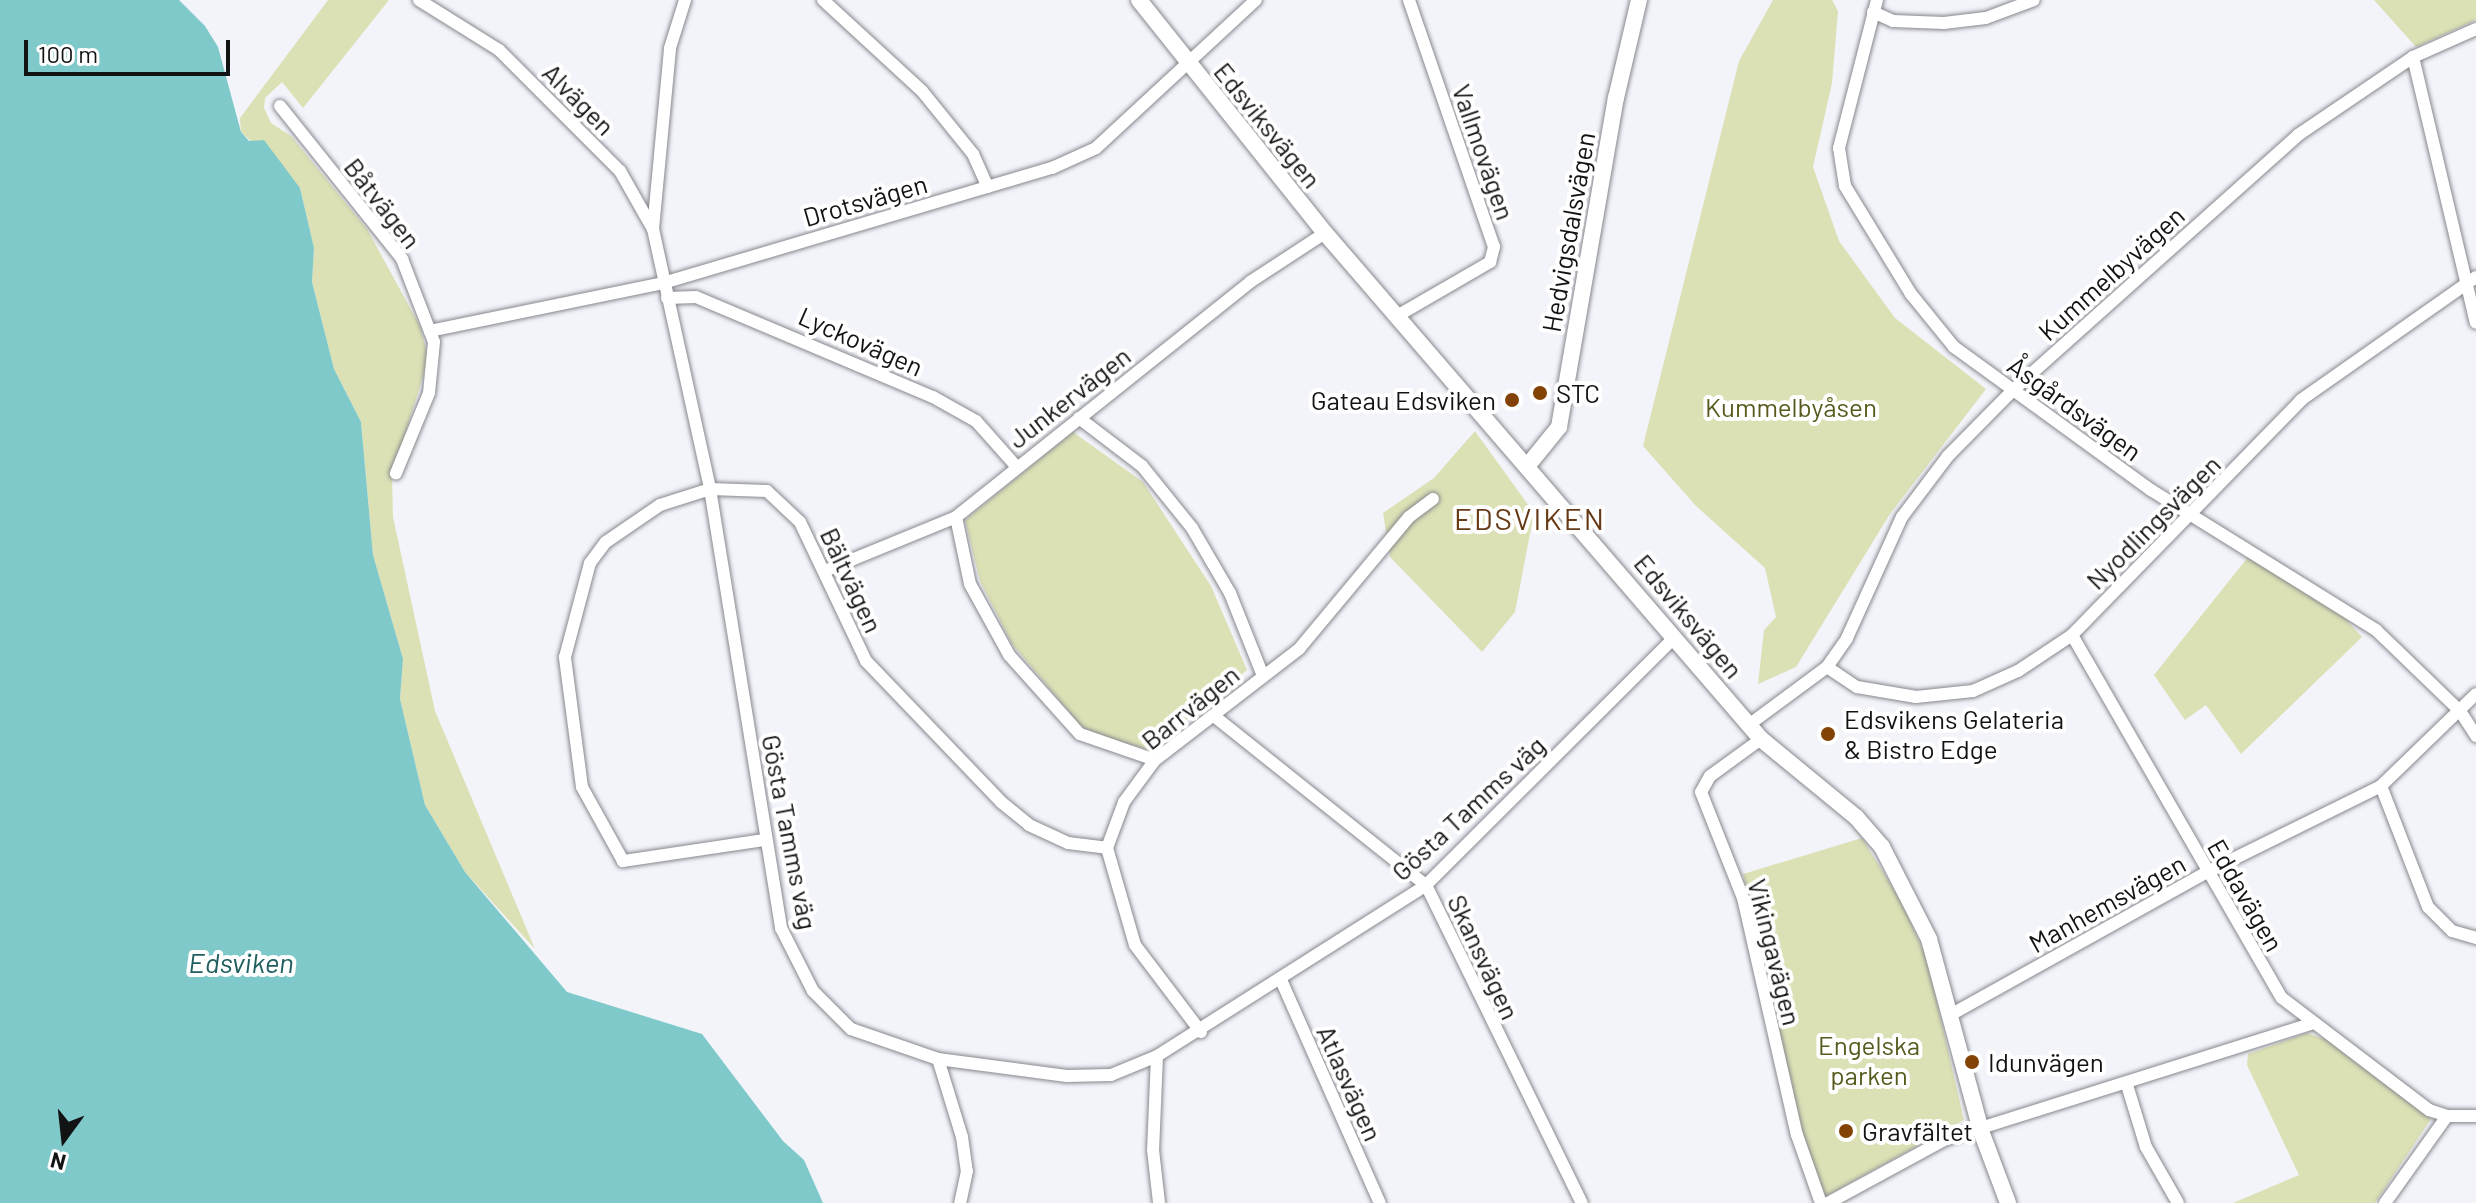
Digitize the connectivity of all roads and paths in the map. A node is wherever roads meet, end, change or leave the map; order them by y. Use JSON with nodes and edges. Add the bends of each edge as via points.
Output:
{"nodes":[{"id":1,"x":419,"y":0,"type":"edge"},
{"id":2,"x":685,"y":0,"type":"edge"},
{"id":3,"x":823,"y":0,"type":"edge"},
{"id":4,"x":1139,"y":0,"type":"edge"},
{"id":5,"x":1256,"y":0,"type":"edge"},
{"id":6,"x":1409,"y":0,"type":"edge"},
{"id":7,"x":1639,"y":0,"type":"edge"},
{"id":8,"x":2034,"y":0,"type":"edge"},
{"id":9,"x":1872,"y":4,"type":"edge"},
{"id":10,"x":2476,"y":29,"type":"edge"},
{"id":11,"x":2413,"y":57,"type":"junction"},
{"id":12,"x":1189,"y":65,"type":"junction"},
{"id":13,"x":280,"y":106,"type":"dead end"},
{"id":14,"x":988,"y":187,"type":"junction"},
{"id":15,"x":653,"y":229,"type":"junction"},
{"id":16,"x":1325,"y":233,"type":"junction"},
{"id":17,"x":662,"y":267,"type":"joint"},
{"id":18,"x":2471,"y":280,"type":"edge"},
{"id":19,"x":663,"y":283,"type":"junction"},
{"id":20,"x":667,"y":298,"type":"junction"},
{"id":21,"x":1397,"y":316,"type":"junction"},
{"id":22,"x":2476,"y":323,"type":"edge"},
{"id":23,"x":430,"y":331,"type":"junction"},
{"id":24,"x":2012,"y":391,"type":"junction"},
{"id":25,"x":1079,"y":418,"type":"junction"},
{"id":26,"x":1529,"y":464,"type":"junction"},
{"id":27,"x":1016,"y":466,"type":"junction"},
{"id":28,"x":396,"y":473,"type":"dead end"},
{"id":29,"x":710,"y":489,"type":"junction"},
{"id":30,"x":1433,"y":499,"type":"dead end"},
{"id":31,"x":2194,"y":514,"type":"junction"},
{"id":32,"x":956,"y":517,"type":"junction"},
{"id":33,"x":827,"y":570,"type":"junction"},
{"id":34,"x":2072,"y":635,"type":"junction"},
{"id":35,"x":1675,"y":637,"type":"junction"},
{"id":36,"x":1827,"y":667,"type":"junction"},
{"id":37,"x":1263,"y":676,"type":"junction"},
{"id":38,"x":2476,"y":694,"type":"edge"},
{"id":39,"x":2460,"y":711,"type":"junction"},
{"id":40,"x":1214,"y":716,"type":"junction"},
{"id":41,"x":1750,"y":724,"type":"junction"},
{"id":42,"x":2476,"y":736,"type":"edge"},
{"id":43,"x":1761,"y":739,"type":"junction"},
{"id":44,"x":1155,"y":760,"type":"junction"},
{"id":45,"x":2381,"y":786,"type":"junction"},
{"id":46,"x":764,"y":840,"type":"junction"},
{"id":47,"x":1107,"y":848,"type":"junction"},
{"id":48,"x":2207,"y":872,"type":"junction"},
{"id":49,"x":1426,"y":885,"type":"junction"},
{"id":50,"x":2476,"y":938,"type":"edge"},
{"id":51,"x":1281,"y":980,"type":"junction"},
{"id":52,"x":1952,"y":1014,"type":"junction"},
{"id":53,"x":2310,"y":1024,"type":"junction"},
{"id":54,"x":1201,"y":1032,"type":"junction"},
{"id":55,"x":1157,"y":1056,"type":"junction"},
{"id":56,"x":938,"y":1059,"type":"junction"},
{"id":57,"x":2127,"y":1085,"type":"junction"},
{"id":58,"x":2447,"y":1116,"type":"junction"},
{"id":59,"x":2476,"y":1116,"type":"edge"},
{"id":60,"x":1981,"y":1131,"type":"junction"},
{"id":61,"x":960,"y":1203,"type":"edge"},
{"id":62,"x":1159,"y":1203,"type":"edge"},
{"id":63,"x":1380,"y":1203,"type":"edge"},
{"id":64,"x":1582,"y":1203,"type":"edge"},
{"id":65,"x":1821,"y":1203,"type":"edge"},
{"id":66,"x":1828,"y":1203,"type":"edge"},
{"id":67,"x":2008,"y":1203,"type":"edge"},
{"id":68,"x":2178,"y":1203,"type":"edge"},
{"id":69,"x":2385,"y":1203,"type":"edge"}],
"edges":[{"from":1,"to":15,"type":"street","name":"Alvägen","via":[[499,50],[620,171]]},
{"from":2,"to":15,"type":"street","via":[[670,48]]},
{"from":3,"to":14,"type":"street","via":[[922,91],[973,154]]},
{"from":4,"to":12,"type":"street","name":"Edsviksvägen"},
{"from":5,"to":12,"type":"street","name":"Drotsvägen"},
{"from":6,"to":21,"type":"street","name":"Vallmovägen","via":[[1494,247],[1490,262]]},
{"from":7,"to":26,"type":"street","name":"Hedvigsdalsvägen","via":[[1616,98],[1559,427]]},
{"from":8,"to":9,"type":"street","via":[[1986,18],[1944,23],[1893,21]]},
{"from":9,"to":24,"type":"street","name":"Åsgårdsvägen","via":[[1839,148],[1845,186],[1911,294],[1954,347]]},
{"from":10,"to":11,"type":"street","name":"Kummelbyvägen"},
{"from":11,"to":18,"type":"street"},
{"from":11,"to":24,"type":"street","name":"Kummelbyvägen","via":[[2298,135]]},
{"from":12,"to":14,"type":"street","name":"Drotsvägen","via":[[1096,148]]},
{"from":12,"to":16,"type":"street","name":"Edsviksvägen"},
{"from":13,"to":23,"type":"street","name":"Båtvägen","via":[[402,259]]},
{"from":14,"to":19,"type":"street","name":"Drotsvägen"},
{"from":15,"to":17,"type":"street","name":"Alvägen"},
{"from":16,"to":21,"type":"street","name":"Edsviksvägen"},
{"from":16,"to":25,"type":"street","name":"Junkervägen","via":[[1250,282]]},
{"from":17,"to":19,"type":"street","name":"Gösta Tamms väg"},
{"from":18,"to":22,"type":"street"},
{"from":18,"to":31,"type":"street","name":"Nyodlingsvägen","via":[[2301,400]]},
{"from":19,"to":20,"type":"street","name":"Gösta Tamms väg"},
{"from":19,"to":23,"type":"street","name":"Drotsvägen"},
{"from":20,"to":27,"type":"street","name":"Lyckovägen","via":[[709,301],[933,397],[976,421]]},
{"from":20,"to":29,"type":"street","name":"Gösta Tamms väg"},
{"from":21,"to":26,"type":"street","name":"Edsviksvägen"},
{"from":23,"to":28,"type":"street","name":"Båtvägen","via":[[429,393]]},
{"from":24,"to":31,"type":"street","name":"Åsgårdsvägen"},
{"from":24,"to":36,"type":"street","name":"Kummelbyvägen","via":[[1948,456],[1902,517],[1847,638]]},
{"from":25,"to":27,"type":"street","name":"Junkervägen"},
{"from":25,"to":37,"type":"street","via":[[1142,466],[1192,528],[1230,593]]},
{"from":26,"to":35,"type":"street","name":"Edsviksvägen"},
{"from":27,"to":32,"type":"street","name":"Junkervägen"},
{"from":29,"to":33,"type":"street","name":"Bältvägen","via":[[767,491],[800,522]]},
{"from":29,"to":46,"type":"street","name":"Gösta Tamms väg"},
{"from":29,"to":46,"type":"street","name":"Bältvägen","via":[[660,505],[606,542],[590,563],[565,657],[582,787],[623,861]]},
{"from":30,"to":37,"type":"street","name":"Barrvägen","via":[[1409,517],[1299,649]]},
{"from":31,"to":34,"type":"street","name":"Nyodlingsvägen"},
{"from":31,"to":39,"type":"street","name":"Åsgårdsvägen","via":[[2376,630]]},
{"from":32,"to":33,"type":"street","name":"Junkervägen"},
{"from":32,"to":44,"type":"street","via":[[970,584],[1009,655],[1080,734]]},
{"from":33,"to":47,"type":"street","name":"Bältvägen","via":[[866,661],[1001,802],[1029,825],[1068,843]]},
{"from":34,"to":36,"type":"street","name":"Nyodlingsvägen","via":[[2018,671],[1973,691],[1901,694],[1857,687]]},
{"from":34,"to":48,"type":"street","name":"Eddavägen"},
{"from":35,"to":41,"type":"street","name":"Edsviksvägen"},
{"from":35,"to":49,"type":"street","name":"Gösta Tamms väg"},
{"from":36,"to":41,"type":"street","name":"Kummelbyvägen"},
{"from":37,"to":40,"type":"street","name":"Barrvägen"},
{"from":38,"to":39,"type":"street","name":"Manhemsvägen"},
{"from":39,"to":42,"type":"street","name":"Åsgårdsvägen"},
{"from":39,"to":45,"type":"street","name":"Manhemsvägen"},
{"from":40,"to":44,"type":"street","name":"Barrvägen"},
{"from":40,"to":49,"type":"street","name":"Skansvägen"},
{"from":41,"to":43,"type":"street","name":"Edsviksvägen"},
{"from":43,"to":52,"type":"street","name":"Edsviksvägen","via":[[1856,817],[1882,847],[1929,939]]},
{"from":43,"to":65,"type":"street","name":"Vikingavägen","via":[[1710,776],[1701,792],[1743,898],[1797,1135]]},
{"from":44,"to":47,"type":"street","name":"Barrvägen","via":[[1124,802]]},
{"from":45,"to":48,"type":"street","name":"Manhemsvägen"},
{"from":45,"to":50,"type":"street","via":[[2428,907],[2452,931]]},
{"from":46,"to":56,"type":"street","name":"Gösta Tamms väg","via":[[781,928],[813,991],[851,1029]]},
{"from":47,"to":54,"type":"street","via":[[1135,945]]},
{"from":48,"to":52,"type":"street","name":"Manhemsvägen"},
{"from":48,"to":53,"type":"street","name":"Eddavägen","via":[[2268,978]]},
{"from":49,"to":51,"type":"street","name":"Gösta Tamms väg"},
{"from":49,"to":64,"type":"street","name":"Skansvägen"},
{"from":51,"to":54,"type":"street","name":"Gösta Tamms väg"},
{"from":51,"to":63,"type":"street","name":"Atlasvägen"},
{"from":52,"to":60,"type":"street","name":"Edsviksvägen"},
{"from":53,"to":57,"type":"street"},
{"from":53,"to":58,"type":"street","name":"Eddavägen","via":[[2429,1110]]},
{"from":54,"to":55,"type":"street","name":"Gösta Tamms väg"},
{"from":55,"to":56,"type":"street","name":"Gösta Tamms väg","via":[[1111,1075],[1067,1076]]},
{"from":55,"to":62,"type":"street","via":[[1153,1150]]},
{"from":56,"to":61,"type":"street","via":[[962,1137],[967,1171]]},
{"from":57,"to":60,"type":"street"},
{"from":57,"to":68,"type":"street","via":[[2146,1147]]},
{"from":58,"to":59,"type":"street"},
{"from":58,"to":69,"type":"street"},
{"from":60,"to":66,"type":"street","via":[[1946,1139]]},
{"from":60,"to":67,"type":"street","name":"Edsviksvägen"}]}
